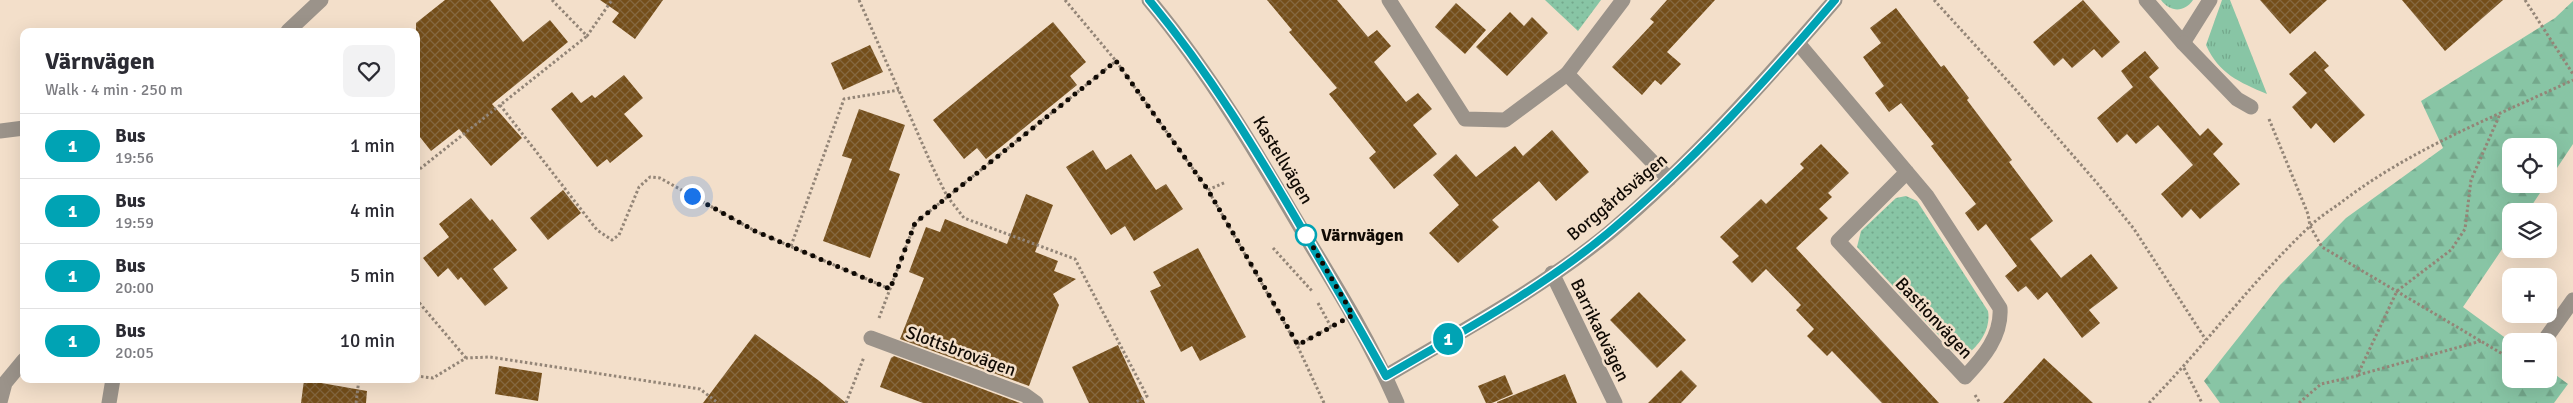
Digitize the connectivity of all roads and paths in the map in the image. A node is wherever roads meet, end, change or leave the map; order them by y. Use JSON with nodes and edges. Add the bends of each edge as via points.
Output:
{"nodes":[{"id":1,"x":321,"y":0,"type":"edge"},
{"id":2,"x":552,"y":0,"type":"edge"},
{"id":3,"x":612,"y":0,"type":"edge"},
{"id":4,"x":858,"y":0,"type":"edge"},
{"id":5,"x":1065,"y":0,"type":"edge"},
{"id":6,"x":1149,"y":0,"type":"edge"},
{"id":7,"x":1389,"y":0,"type":"edge"},
{"id":8,"x":1623,"y":0,"type":"edge"},
{"id":9,"x":1835,"y":0,"type":"edge"},
{"id":10,"x":1934,"y":0,"type":"edge"},
{"id":11,"x":2146,"y":0,"type":"edge"},
{"id":12,"x":2210,"y":0,"type":"edge"},
{"id":13,"x":2525,"y":0,"type":"edge"},
{"id":14,"x":291,"y":28,"type":"edge"},
{"id":15,"x":587,"y":36,"type":"junction"},
{"id":16,"x":1798,"y":43,"type":"junction"},
{"id":17,"x":2183,"y":43,"type":"junction"},
{"id":18,"x":1116,"y":61,"type":"junction"},
{"id":19,"x":1567,"y":74,"type":"junction"},
{"id":20,"x":2573,"y":74,"type":"edge"},
{"id":21,"x":2573,"y":80,"type":"edge"},
{"id":22,"x":899,"y":90,"type":"junction"},
{"id":23,"x":500,"y":105,"type":"junction"},
{"id":24,"x":2251,"y":107,"type":"joint"},
{"id":25,"x":2501,"y":114,"type":"junction"},
{"id":26,"x":20,"y":129,"type":"edge"},
{"id":27,"x":0,"y":132,"type":"edge"},
{"id":28,"x":420,"y":169,"type":"edge"},
{"id":29,"x":1908,"y":172,"type":"junction"},
{"id":30,"x":1669,"y":179,"type":"junction"},
{"id":31,"x":1226,"y":182,"type":"dead end"},
{"id":32,"x":1208,"y":190,"type":"junction"},
{"id":33,"x":948,"y":196,"type":"junction"},
{"id":34,"x":2310,"y":226,"type":"junction"},
{"id":35,"x":791,"y":246,"type":"junction"},
{"id":36,"x":1273,"y":248,"type":"dead end"},
{"id":37,"x":1552,"y":273,"type":"junction"},
{"id":38,"x":890,"y":289,"type":"junction"},
{"id":39,"x":2397,"y":291,"type":"junction"},
{"id":40,"x":1313,"y":293,"type":"dead end"},
{"id":41,"x":2573,"y":300,"type":"edge"},
{"id":42,"x":1317,"y":301,"type":"dead end"},
{"id":43,"x":420,"y":304,"type":"edge"},
{"id":44,"x":1353,"y":315,"type":"junction"},
{"id":45,"x":1331,"y":327,"type":"junction"},
{"id":46,"x":2550,"y":333,"type":"edge"},
{"id":47,"x":871,"y":338,"type":"junction"},
{"id":48,"x":2206,"y":340,"type":"junction"},
{"id":49,"x":2481,"y":341,"type":"junction"},
{"id":50,"x":1298,"y":345,"type":"junction"},
{"id":51,"x":2502,"y":354,"type":"edge"},
{"id":52,"x":466,"y":358,"type":"junction"},
{"id":53,"x":20,"y":365,"type":"edge"},
{"id":54,"x":2184,"y":368,"type":"junction"},
{"id":55,"x":420,"y":376,"type":"edge"},
{"id":56,"x":1386,"y":376,"type":"junction"},
{"id":57,"x":2357,"y":376,"type":"junction"},
{"id":58,"x":112,"y":383,"type":"edge"},
{"id":59,"x":358,"y":383,"type":"edge"},
{"id":60,"x":0,"y":402,"type":"edge"},
{"id":61,"x":109,"y":403,"type":"edge"},
{"id":62,"x":356,"y":403,"type":"edge"},
{"id":63,"x":718,"y":403,"type":"edge"},
{"id":64,"x":846,"y":403,"type":"edge"},
{"id":65,"x":1036,"y":403,"type":"edge"},
{"id":66,"x":1134,"y":403,"type":"edge"},
{"id":67,"x":1324,"y":403,"type":"edge"},
{"id":68,"x":1397,"y":403,"type":"edge"},
{"id":69,"x":1615,"y":403,"type":"edge"},
{"id":70,"x":2149,"y":403,"type":"edge"},
{"id":71,"x":2202,"y":403,"type":"edge"},
{"id":72,"x":2299,"y":403,"type":"edge"}],
"edges":[{"from":1,"to":14,"type":"street"},
{"from":2,"to":15,"type":"path"},
{"from":3,"to":15,"type":"path"},
{"from":4,"to":22,"type":"path"},
{"from":5,"to":18,"type":"path"},
{"from":6,"to":44,"type":"street","name":"Kastellvägen","via":[[1240,126]]},
{"from":7,"to":19,"type":"street","via":[[1465,119],[1505,120]]},
{"from":8,"to":19,"type":"street"},
{"from":9,"to":16,"type":"street","name":"Borggårdsvägen"},
{"from":10,"to":48,"type":"path","via":[[2134,229]]},
{"from":11,"to":17,"type":"street"},
{"from":12,"to":17,"type":"street"},
{"from":13,"to":20,"type":"path"},
{"from":15,"to":23,"type":"path"},
{"from":16,"to":29,"type":"street","name":"Bastionvägen"},
{"from":16,"to":30,"type":"street","name":"Borggårdsvägen","via":[[1714,136]]},
{"from":17,"to":24,"type":"street","via":[[2236,99]]},
{"from":18,"to":32,"type":"path"},
{"from":18,"to":33,"type":"path"},
{"from":19,"to":30,"type":"street"},
{"from":21,"to":25,"type":"path"},
{"from":22,"to":33,"type":"path","via":[[932,168]]},
{"from":22,"to":35,"type":"path","via":[[844,99]]},
{"from":23,"to":28,"type":"path"},
{"from":23,"to":35,"type":"path","via":[[598,230],[612,240],[619,235],[639,187],[650,177],[660,178],[755,231]]},
{"from":24,"to":34,"type":"path","via":[[2269,118]]},
{"from":25,"to":34,"type":"path","via":[[2428,147],[2374,177]]},
{"from":25,"to":39,"type":"path","via":[[2471,180],[2465,229],[2451,250]]},
{"from":26,"to":27,"type":"street"},
{"from":29,"to":29,"type":"street","name":"Bastionvägen","via":[[2000,308],[2001,323],[1996,335],[1982,360],[1965,378],[1838,241]]},
{"from":30,"to":37,"type":"street","name":"Borggårdsvägen","via":[[1608,234]]},
{"from":31,"to":32,"type":"path"},
{"from":32,"to":50,"type":"path"},
{"from":33,"to":38,"type":"path","via":[[915,223]]},
{"from":33,"to":66,"type":"path","via":[[964,218],[1075,259],[1147,396]]},
{"from":34,"to":39,"type":"path","via":[[2322,247]]},
{"from":34,"to":48,"type":"path"},
{"from":35,"to":38,"type":"path"},
{"from":36,"to":40,"type":"path"},
{"from":37,"to":56,"type":"street","name":"Borggårdsvägen","via":[[1490,316]]},
{"from":37,"to":69,"type":"street","name":"Barrikadvägen"},
{"from":38,"to":47,"type":"path"},
{"from":39,"to":49,"type":"path"},
{"from":39,"to":57,"type":"path"},
{"from":41,"to":46,"type":"street"},
{"from":42,"to":45,"type":"path"},
{"from":43,"to":52,"type":"path"},
{"from":44,"to":45,"type":"path"},
{"from":44,"to":56,"type":"street","name":"Kastellvägen"},
{"from":45,"to":50,"type":"path"},
{"from":47,"to":64,"type":"path"},
{"from":47,"to":65,"type":"street","name":"Slottsbrovägen","via":[[1025,395]]},
{"from":48,"to":54,"type":"path"},
{"from":49,"to":51,"type":"path"},
{"from":49,"to":57,"type":"path"},
{"from":50,"to":67,"type":"path"},
{"from":52,"to":55,"type":"path","via":[[433,378]]},
{"from":52,"to":63,"type":"path","via":[[490,357],[700,390]]},
{"from":53,"to":60,"type":"street","via":[[5,383]]},
{"from":54,"to":70,"type":"path"},
{"from":54,"to":71,"type":"path"},
{"from":56,"to":68,"type":"street","name":"Kastellvägen"},
{"from":57,"to":72,"type":"path","via":[[2321,384]]},
{"from":58,"to":61,"type":"street"},
{"from":59,"to":62,"type":"path"}]}
